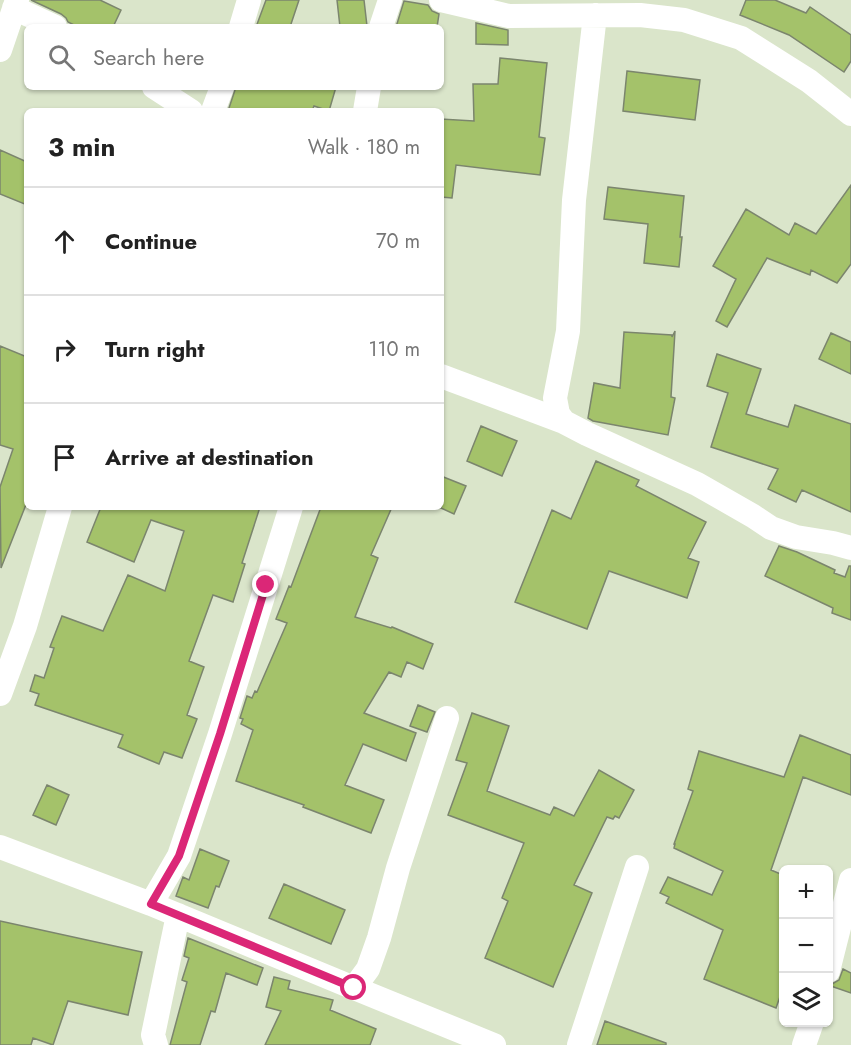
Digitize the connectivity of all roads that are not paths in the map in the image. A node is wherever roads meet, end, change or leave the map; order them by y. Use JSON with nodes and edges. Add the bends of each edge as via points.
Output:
{"nodes":[{"id":1,"x":249,"y":0,"type":"edge"},
{"id":2,"x":390,"y":0,"type":"edge"},
{"id":3,"x":441,"y":0,"type":"edge"},
{"id":4,"x":16,"y":4,"type":"edge"},
{"id":5,"x":595,"y":15,"type":"junction"},
{"id":6,"x":50,"y":24,"type":"edge"},
{"id":7,"x":242,"y":24,"type":"edge"},
{"id":8,"x":382,"y":24,"type":"edge"},
{"id":9,"x":0,"y":50,"type":"edge"},
{"id":10,"x":159,"y":90,"type":"edge"},
{"id":11,"x":221,"y":90,"type":"edge"},
{"id":12,"x":368,"y":90,"type":"edge"},
{"id":13,"x":186,"y":108,"type":"edge"},
{"id":14,"x":214,"y":108,"type":"edge"},
{"id":15,"x":366,"y":108,"type":"edge"},
{"id":16,"x":851,"y":114,"type":"edge"},
{"id":17,"x":444,"y":377,"type":"edge"},
{"id":18,"x":564,"y":422,"type":"junction"},
{"id":19,"x":59,"y":510,"type":"edge"},
{"id":20,"x":290,"y":510,"type":"edge"},
{"id":21,"x":851,"y":548,"type":"edge"},
{"id":22,"x":0,"y":694,"type":"edge"},
{"id":23,"x":447,"y":718,"type":"dead end"},
{"id":24,"x":0,"y":847,"type":"edge"},
{"id":25,"x":637,"y":867,"type":"dead end"},
{"id":26,"x":851,"y":880,"type":"edge"},
{"id":27,"x":151,"y":904,"type":"junction"},
{"id":28,"x":178,"y":915,"type":"junction"},
{"id":29,"x":833,"y":951,"type":"edge"},
{"id":30,"x":354,"y":988,"type":"junction"},
{"id":31,"x":811,"y":1027,"type":"edge"},
{"id":32,"x":156,"y":1045,"type":"edge"},
{"id":33,"x":494,"y":1045,"type":"edge"},
{"id":34,"x":579,"y":1045,"type":"edge"},
{"id":35,"x":804,"y":1045,"type":"edge"}],
"edges":[{"from":1,"to":7,"type":"street"},
{"from":2,"to":8,"type":"street"},
{"from":3,"to":5,"type":"street","via":[[509,15]]},
{"from":4,"to":6,"type":"street"},
{"from":4,"to":9,"type":"street"},
{"from":5,"to":16,"type":"street","via":[[684,20],[741,38],[809,81]]},
{"from":5,"to":18,"type":"street","via":[[574,200],[568,331],[555,398]]},
{"from":10,"to":13,"type":"street"},
{"from":11,"to":14,"type":"street"},
{"from":12,"to":15,"type":"street"},
{"from":17,"to":18,"type":"street"},
{"from":18,"to":21,"type":"street","via":[[697,484],[771,528]]},
{"from":19,"to":22,"type":"street","via":[[25,626]]},
{"from":20,"to":27,"type":"street","via":[[179,856]]},
{"from":23,"to":30,"type":"street","via":[[379,938],[368,969]]},
{"from":24,"to":27,"type":"street"},
{"from":25,"to":34,"type":"street"},
{"from":26,"to":29,"type":"street"},
{"from":27,"to":28,"type":"street"},
{"from":28,"to":30,"type":"street"},
{"from":28,"to":32,"type":"street","via":[[153,1035]]},
{"from":30,"to":33,"type":"street"},
{"from":31,"to":35,"type":"street"}]}
